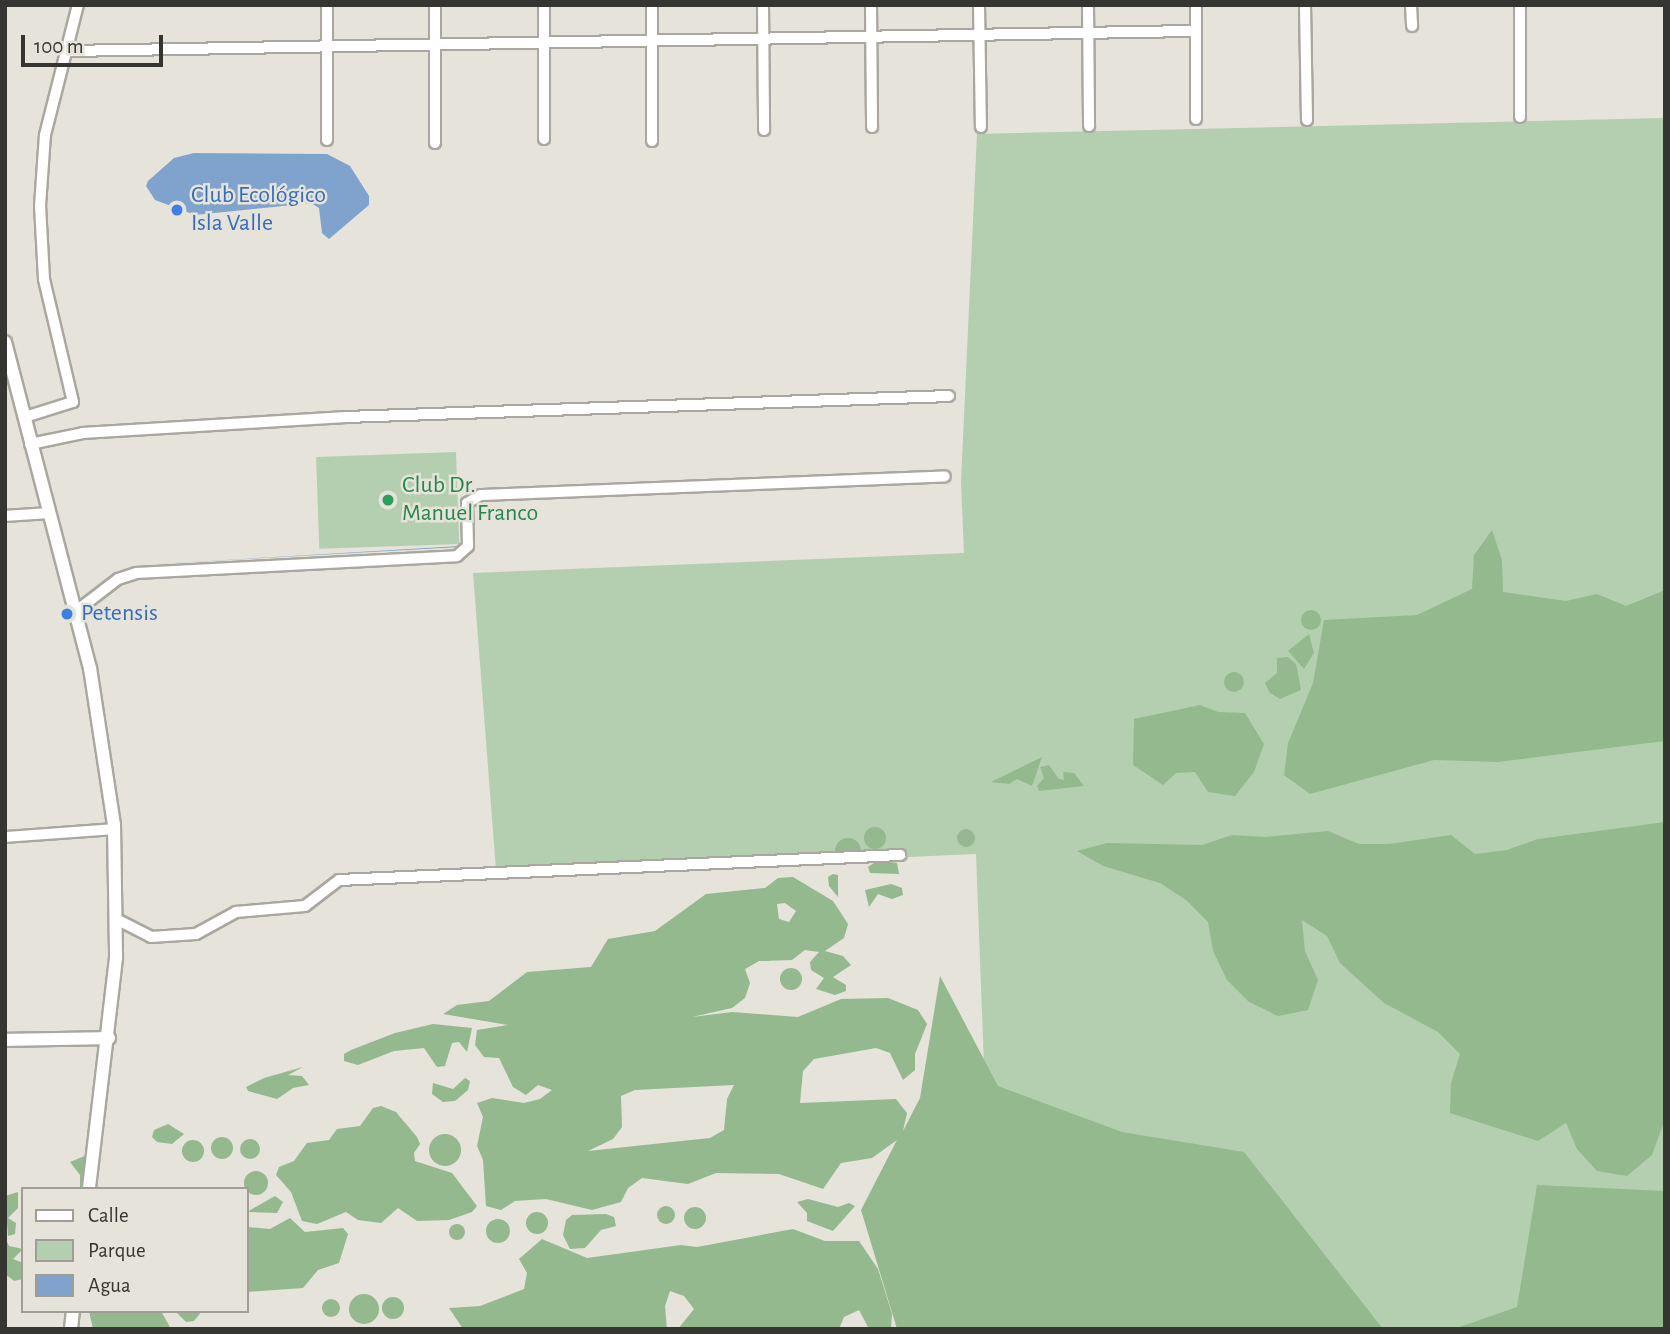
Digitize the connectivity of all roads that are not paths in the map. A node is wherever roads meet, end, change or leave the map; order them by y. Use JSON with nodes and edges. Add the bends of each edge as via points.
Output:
{"nodes":[{"id":1,"x":78,"y":5,"type":"edge"},
{"id":2,"x":327,"y":5,"type":"edge"},
{"id":3,"x":435,"y":5,"type":"edge"},
{"id":4,"x":544,"y":5,"type":"edge"},
{"id":5,"x":652,"y":5,"type":"edge"},
{"id":6,"x":763,"y":5,"type":"edge"},
{"id":7,"x":871,"y":5,"type":"edge"},
{"id":8,"x":979,"y":5,"type":"edge"},
{"id":9,"x":1088,"y":5,"type":"edge"},
{"id":10,"x":1196,"y":5,"type":"edge"},
{"id":11,"x":1305,"y":5,"type":"edge"},
{"id":12,"x":1411,"y":5,"type":"edge"},
{"id":13,"x":1520,"y":5,"type":"edge"},
{"id":14,"x":1412,"y":26,"type":"dead end"},
{"id":15,"x":1196,"y":31,"type":"junction"},
{"id":16,"x":1088,"y":33,"type":"junction"},
{"id":17,"x":979,"y":35,"type":"junction"},
{"id":18,"x":871,"y":37,"type":"junction"},
{"id":19,"x":763,"y":39,"type":"junction"},
{"id":20,"x":652,"y":41,"type":"junction"},
{"id":21,"x":544,"y":43,"type":"junction"},
{"id":22,"x":435,"y":45,"type":"junction"},
{"id":23,"x":327,"y":47,"type":"junction"},
{"id":24,"x":68,"y":51,"type":"junction"},
{"id":25,"x":1520,"y":117,"type":"dead end"},
{"id":26,"x":1196,"y":119,"type":"dead end"},
{"id":27,"x":1307,"y":120,"type":"dead end"},
{"id":28,"x":1089,"y":126,"type":"dead end"},
{"id":29,"x":872,"y":127,"type":"dead end"},
{"id":30,"x":981,"y":127,"type":"dead end"},
{"id":31,"x":764,"y":130,"type":"dead end"},
{"id":32,"x":544,"y":139,"type":"dead end"},
{"id":33,"x":327,"y":140,"type":"dead end"},
{"id":34,"x":652,"y":141,"type":"dead end"},
{"id":35,"x":435,"y":143,"type":"dead end"},
{"id":36,"x":5,"y":342,"type":"edge"},
{"id":37,"x":948,"y":396,"type":"dead end"},
{"id":38,"x":25,"y":417,"type":"junction"},
{"id":39,"x":30,"y":444,"type":"junction"},
{"id":40,"x":945,"y":476,"type":"dead end"},
{"id":41,"x":49,"y":513,"type":"junction"},
{"id":42,"x":5,"y":516,"type":"edge"},
{"id":43,"x":75,"y":612,"type":"junction"},
{"id":44,"x":114,"y":830,"type":"junction"},
{"id":45,"x":5,"y":837,"type":"edge"},
{"id":46,"x":900,"y":855,"type":"dead end"},
{"id":47,"x":118,"y":920,"type":"junction"},
{"id":48,"x":109,"y":1038,"type":"junction"},
{"id":49,"x":5,"y":1040,"type":"edge"},
{"id":50,"x":89,"y":1187,"type":"edge"}],
"edges":[{"from":1,"to":24,"type":"street"},
{"from":2,"to":23,"type":"street"},
{"from":3,"to":22,"type":"street"},
{"from":4,"to":21,"type":"street"},
{"from":5,"to":20,"type":"street"},
{"from":6,"to":19,"type":"street"},
{"from":7,"to":18,"type":"street"},
{"from":8,"to":17,"type":"street"},
{"from":9,"to":16,"type":"street"},
{"from":10,"to":15,"type":"street"},
{"from":11,"to":27,"type":"street"},
{"from":12,"to":14,"type":"street"},
{"from":13,"to":25,"type":"street"},
{"from":15,"to":16,"type":"street"},
{"from":15,"to":26,"type":"street"},
{"from":16,"to":17,"type":"street"},
{"from":16,"to":28,"type":"street"},
{"from":17,"to":18,"type":"street"},
{"from":17,"to":30,"type":"street"},
{"from":18,"to":19,"type":"street"},
{"from":18,"to":29,"type":"street"},
{"from":19,"to":20,"type":"street"},
{"from":19,"to":31,"type":"street"},
{"from":20,"to":21,"type":"street"},
{"from":20,"to":34,"type":"street"},
{"from":21,"to":22,"type":"street"},
{"from":21,"to":32,"type":"street"},
{"from":22,"to":23,"type":"street"},
{"from":22,"to":35,"type":"street"},
{"from":23,"to":24,"type":"street"},
{"from":23,"to":33,"type":"street"},
{"from":24,"to":38,"type":"street","via":[[45,135],[40,206],[44,279],[73,402]]},
{"from":36,"to":38,"type":"street"},
{"from":37,"to":39,"type":"street","via":[[346,417],[83,433]]},
{"from":38,"to":39,"type":"street"},
{"from":39,"to":41,"type":"street"},
{"from":40,"to":43,"type":"street","via":[[481,495],[467,503],[468,546],[457,556],[136,573],[118,579]]},
{"from":41,"to":42,"type":"street"},
{"from":41,"to":43,"type":"street"},
{"from":43,"to":44,"type":"street","via":[[90,668]]},
{"from":44,"to":45,"type":"street"},
{"from":44,"to":47,"type":"street"},
{"from":46,"to":47,"type":"street","via":[[339,880],[305,906],[236,912],[196,934],[151,937]]},
{"from":47,"to":48,"type":"street"},
{"from":48,"to":49,"type":"street"},
{"from":48,"to":50,"type":"street"}]}
